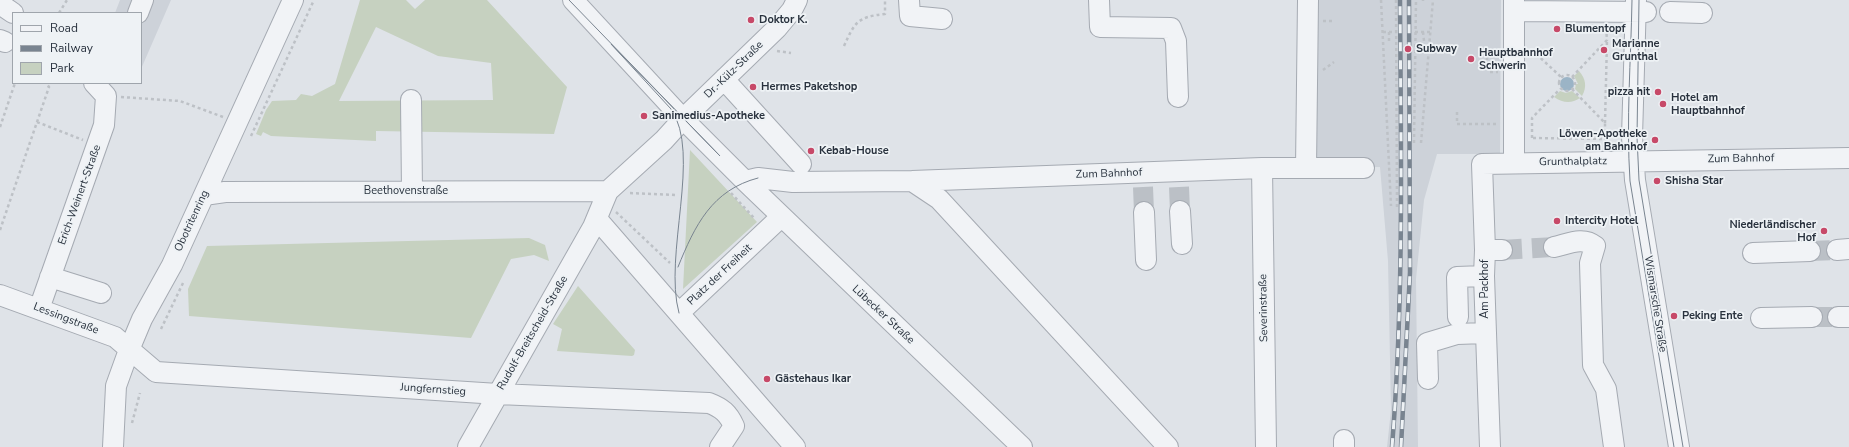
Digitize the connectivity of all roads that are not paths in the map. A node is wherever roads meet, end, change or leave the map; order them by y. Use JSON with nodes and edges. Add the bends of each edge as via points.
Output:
{"nodes":[{"id":1,"x":143,"y":0,"type":"edge"},
{"id":2,"x":293,"y":0,"type":"edge"},
{"id":3,"x":573,"y":0,"type":"edge"},
{"id":4,"x":797,"y":0,"type":"edge"},
{"id":5,"x":909,"y":0,"type":"edge"},
{"id":6,"x":1099,"y":0,"type":"edge"},
{"id":7,"x":1308,"y":0,"type":"edge"},
{"id":8,"x":0,"y":4,"type":"edge"},
{"id":9,"x":1514,"y":6,"type":"edge"},
{"id":10,"x":1639,"y":8,"type":"edge"},
{"id":11,"x":12,"y":12,"type":"edge"},
{"id":12,"x":138,"y":12,"type":"edge"},
{"id":13,"x":1670,"y":12,"type":"dead end"},
{"id":14,"x":1702,"y":13,"type":"dead end"},
{"id":15,"x":942,"y":18,"type":"dead end"},
{"id":16,"x":725,"y":78,"type":"junction"},
{"id":17,"x":104,"y":87,"type":"edge"},
{"id":18,"x":1178,"y":97,"type":"dead end"},
{"id":19,"x":411,"y":100,"type":"dead end"},
{"id":20,"x":683,"y":118,"type":"junction"},
{"id":21,"x":1849,"y":158,"type":"edge"},
{"id":22,"x":1634,"y":161,"type":"junction"},
{"id":23,"x":1514,"y":163,"type":"junction"},
{"id":24,"x":801,"y":164,"type":"dead end"},
{"id":25,"x":1262,"y":168,"type":"junction"},
{"id":26,"x":1306,"y":168,"type":"junction"},
{"id":27,"x":1364,"y":168,"type":"dead end"},
{"id":28,"x":745,"y":182,"type":"junction"},
{"id":29,"x":912,"y":182,"type":"junction"},
{"id":30,"x":412,"y":191,"type":"junction"},
{"id":31,"x":616,"y":192,"type":"junction"},
{"id":32,"x":204,"y":195,"type":"junction"},
{"id":33,"x":1180,"y":211,"type":"tunnel mouth"},
{"id":34,"x":1144,"y":212,"type":"tunnel mouth"},
{"id":35,"x":606,"y":215,"type":"junction"},
{"id":36,"x":781,"y":217,"type":"junction"},
{"id":37,"x":1182,"y":244,"type":"dead end"},
{"id":38,"x":1554,"y":248,"type":"tunnel mouth"},
{"id":39,"x":1810,"y":251,"type":"tunnel mouth"},
{"id":40,"x":1752,"y":253,"type":"dead end"},
{"id":41,"x":1146,"y":260,"type":"dead end"},
{"id":42,"x":1484,"y":276,"type":"junction"},
{"id":43,"x":50,"y":277,"type":"junction"},
{"id":44,"x":101,"y":293,"type":"dead end"},
{"id":45,"x":0,"y":295,"type":"edge"},
{"id":46,"x":39,"y":309,"type":"junction"},
{"id":47,"x":679,"y":313,"type":"junction"},
{"id":48,"x":1458,"y":316,"type":"dead end"},
{"id":49,"x":1812,"y":317,"type":"tunnel mouth"},
{"id":50,"x":1761,"y":318,"type":"dead end"},
{"id":51,"x":1485,"y":333,"type":"junction"},
{"id":52,"x":129,"y":350,"type":"junction"},
{"id":53,"x":1428,"y":379,"type":"dead end"},
{"id":54,"x":498,"y":394,"type":"junction"},
{"id":55,"x":113,"y":447,"type":"edge"},
{"id":56,"x":468,"y":447,"type":"edge"},
{"id":57,"x":720,"y":447,"type":"edge"},
{"id":58,"x":795,"y":447,"type":"edge"},
{"id":59,"x":1022,"y":447,"type":"edge"},
{"id":60,"x":1168,"y":447,"type":"edge"},
{"id":61,"x":1266,"y":447,"type":"edge"},
{"id":62,"x":1490,"y":447,"type":"edge"},
{"id":63,"x":1614,"y":447,"type":"edge"},
{"id":64,"x":1679,"y":447,"type":"edge"}],
"edges":[{"from":1,"to":12,"type":"street"},
{"from":2,"to":32,"type":"street","name":"Obotritenring"},
{"from":3,"to":20,"type":"street","name":"Lübecker Straße"},
{"from":4,"to":16,"type":"street","name":"Dr.-Külz-Straße","via":[[777,28]]},
{"from":5,"to":15,"type":"street","via":[[910,16]]},
{"from":6,"to":18,"type":"street","via":[[1100,27],[1171,28],[1176,41]]},
{"from":7,"to":26,"type":"street"},
{"from":8,"to":11,"type":"street"},
{"from":9,"to":10,"type":"street","via":[[1606,12]]},
{"from":9,"to":23,"type":"street","via":[[1520,133]]},
{"from":10,"to":22,"type":"street","via":[[1632,137]]},
{"from":13,"to":14,"type":"street"},
{"from":16,"to":20,"type":"street","name":"Dr.-Külz-Straße"},
{"from":16,"to":24,"type":"street"},
{"from":17,"to":43,"type":"street","name":"Erich-Weinert-Straße","via":[[104,125]]},
{"from":19,"to":30,"type":"street"},
{"from":20,"to":28,"type":"street","name":"Lübecker Straße"},
{"from":20,"to":31,"type":"street"},
{"from":21,"to":22,"type":"street","name":"Zum Bahnhof"},
{"from":22,"to":23,"type":"street","name":"Grunthalplatz"},
{"from":22,"to":64,"type":"street","name":"Wismarsche Straße"},
{"from":23,"to":42,"type":"street","name":"Am Packhof","via":[[1482,164],[1494,250]]},
{"from":25,"to":26,"type":"street","name":"Zum Bahnhof"},
{"from":25,"to":29,"type":"street","name":"Zum Bahnhof","via":[[1179,179]]},
{"from":25,"to":61,"type":"street","name":"Severinstraße"},
{"from":26,"to":27,"type":"street","name":"Zum Bahnhof"},
{"from":28,"to":29,"type":"street","name":"Zum Bahnhof","via":[[758,178],[793,182]]},
{"from":28,"to":36,"type":"street","name":"Lübecker Straße"},
{"from":29,"to":60,"type":"street","via":[[939,199]]},
{"from":30,"to":31,"type":"street","name":"Beethovenstraße"},
{"from":30,"to":32,"type":"street","name":"Beethovenstraße","via":[[225,192]]},
{"from":31,"to":35,"type":"street","name":"Rudolf-Breitscheid-Straße"},
{"from":32,"to":52,"type":"street","name":"Obotritenring"},
{"from":33,"to":37,"type":"street"},
{"from":34,"to":41,"type":"street"},
{"from":35,"to":47,"type":"street","name":"Platz der Freiheit"},
{"from":35,"to":54,"type":"street","name":"Rudolf-Breitscheid-Straße"},
{"from":36,"to":47,"type":"street","name":"Platz der Freiheit"},
{"from":36,"to":59,"type":"street","name":"Lübecker Straße"},
{"from":38,"to":63,"type":"street","via":[[1580,241],[1589,241],[1594,246],[1594,255],[1590,263],[1593,365],[1606,389]]},
{"from":39,"to":40,"type":"street"},
{"from":42,"to":48,"type":"street","via":[[1457,277]]},
{"from":42,"to":51,"type":"street","name":"Am Packhof"},
{"from":43,"to":44,"type":"street"},
{"from":43,"to":46,"type":"street","name":"Erich-Weinert-Straße"},
{"from":45,"to":46,"type":"street","name":"Lessingstraße"},
{"from":46,"to":52,"type":"street","name":"Lessingstraße","via":[[115,338]]},
{"from":47,"to":58,"type":"street"},
{"from":49,"to":50,"type":"street"},
{"from":51,"to":53,"type":"street","via":[[1457,334],[1427,343]]},
{"from":51,"to":62,"type":"street","name":"Am Packhof"},
{"from":52,"to":54,"type":"street","name":"Jungfernstieg","via":[[156,372]]},
{"from":52,"to":55,"type":"street","name":"Obotritenring","via":[[116,386]]},
{"from":54,"to":56,"type":"street","name":"Rudolf-Breitscheid-Straße"},
{"from":54,"to":57,"type":"street","name":"Jungfernstieg","via":[[709,402],[729,414],[734,426]]}]}
